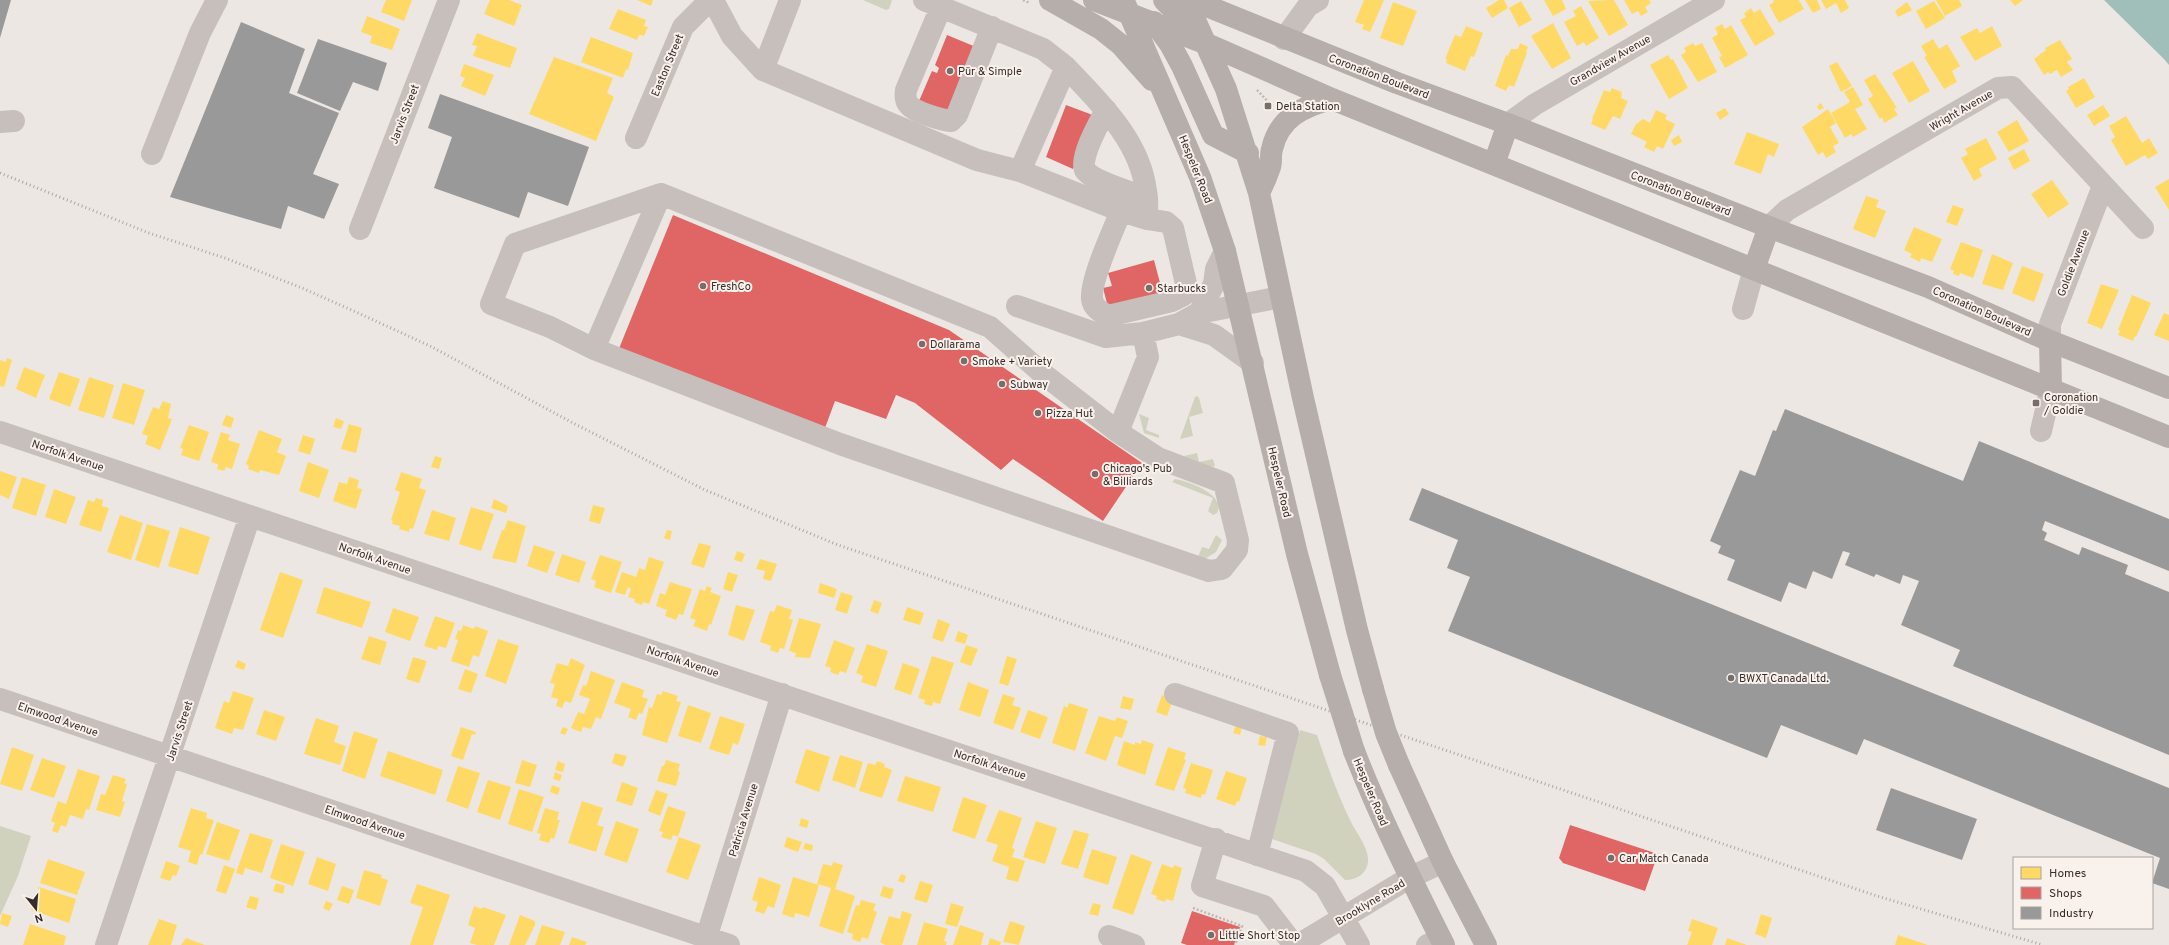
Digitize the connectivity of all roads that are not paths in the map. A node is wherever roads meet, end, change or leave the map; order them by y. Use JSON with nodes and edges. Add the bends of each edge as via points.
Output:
{"nodes":[{"id":1,"x":217,"y":0,"type":"edge"},
{"id":2,"x":449,"y":0,"type":"edge"},
{"id":3,"x":710,"y":0,"type":"edge"},
{"id":4,"x":713,"y":0,"type":"edge"},
{"id":5,"x":790,"y":0,"type":"edge"},
{"id":6,"x":1050,"y":0,"type":"edge"},
{"id":7,"x":1094,"y":0,"type":"edge"},
{"id":8,"x":1164,"y":0,"type":"edge"},
{"id":9,"x":1186,"y":0,"type":"edge"},
{"id":10,"x":1192,"y":0,"type":"edge"},
{"id":11,"x":1714,"y":0,"type":"edge"},
{"id":12,"x":1309,"y":2,"type":"edge"},
{"id":13,"x":933,"y":3,"type":"edge"},
{"id":14,"x":1129,"y":5,"type":"edge"},
{"id":15,"x":1154,"y":23,"type":"junction"},
{"id":16,"x":992,"y":27,"type":"junction"},
{"id":17,"x":1284,"y":39,"type":"junction"},
{"id":18,"x":1207,"y":44,"type":"junction"},
{"id":19,"x":1066,"y":67,"type":"junction"},
{"id":20,"x":763,"y":70,"type":"junction"},
{"id":21,"x":1165,"y":96,"type":"junction"},
{"id":22,"x":1332,"y":99,"type":"junction"},
{"id":23,"x":1106,"y":110,"type":"junction"},
{"id":24,"x":1508,"y":124,"type":"junction"},
{"id":25,"x":636,"y":138,"type":"dead end"},
{"id":26,"x":1248,"y":153,"type":"junction"},
{"id":27,"x":152,"y":154,"type":"dead end"},
{"id":28,"x":1494,"y":164,"type":"junction"},
{"id":29,"x":1020,"y":171,"type":"junction"},
{"id":30,"x":2103,"y":186,"type":"junction"},
{"id":31,"x":1259,"y":193,"type":"junction"},
{"id":32,"x":661,"y":194,"type":"junction"},
{"id":33,"x":1147,"y":209,"type":"junction"},
{"id":34,"x":1121,"y":211,"type":"junction"},
{"id":35,"x":1769,"y":227,"type":"junction"},
{"id":36,"x":2143,"y":228,"type":"dead end"},
{"id":37,"x":360,"y":229,"type":"dead end"},
{"id":38,"x":1225,"y":251,"type":"junction"},
{"id":39,"x":1754,"y":269,"type":"junction"},
{"id":40,"x":1281,"y":297,"type":"junction"},
{"id":41,"x":1239,"y":305,"type":"junction"},
{"id":42,"x":1018,"y":306,"type":"dead end"},
{"id":43,"x":1743,"y":308,"type":"dead end"},
{"id":44,"x":1198,"y":313,"type":"junction"},
{"id":45,"x":1179,"y":324,"type":"junction"},
{"id":46,"x":1143,"y":333,"type":"junction"},
{"id":47,"x":2050,"y":341,"type":"junction"},
{"id":48,"x":594,"y":348,"type":"junction"},
{"id":49,"x":1253,"y":363,"type":"junction"},
{"id":50,"x":2051,"y":388,"type":"junction"},
{"id":51,"x":2169,"y":388,"type":"edge"},
{"id":52,"x":2042,"y":430,"type":"dead end"},
{"id":53,"x":0,"y":432,"type":"edge"},
{"id":54,"x":1118,"y":432,"type":"junction"},
{"id":55,"x":2169,"y":437,"type":"edge"},
{"id":56,"x":250,"y":516,"type":"junction"},
{"id":57,"x":782,"y":694,"type":"junction"},
{"id":58,"x":1175,"y":694,"type":"dead end"},
{"id":59,"x":0,"y":699,"type":"edge"},
{"id":60,"x":171,"y":757,"type":"junction"},
{"id":61,"x":1216,"y":839,"type":"junction"},
{"id":62,"x":1257,"y":855,"type":"junction"},
{"id":63,"x":1443,"y":862,"type":"junction"},
{"id":64,"x":1409,"y":878,"type":"junction"},
{"id":65,"x":1343,"y":919,"type":"junction"},
{"id":66,"x":1109,"y":936,"type":"dead end"},
{"id":67,"x":705,"y":941,"type":"edge"},
{"id":68,"x":1437,"y":943,"type":"edge"},
{"id":69,"x":106,"y":945,"type":"edge"},
{"id":70,"x":729,"y":945,"type":"edge"},
{"id":71,"x":1134,"y":945,"type":"edge"},
{"id":72,"x":1294,"y":945,"type":"edge"},
{"id":73,"x":1298,"y":945,"type":"edge"},
{"id":74,"x":1358,"y":945,"type":"edge"},
{"id":75,"x":1486,"y":945,"type":"edge"}],
"edges":[{"from":1,"to":27,"type":"street","via":[[200,33]]},
{"from":2,"to":37,"type":"street","name":"Jarvis Street"},
{"from":3,"to":25,"type":"street","name":"Easton Street","via":[[683,27]]},
{"from":4,"to":20,"type":"street","via":[[732,36]]},
{"from":5,"to":20,"type":"street"},
{"from":6,"to":21,"type":"main road","via":[[1101,29],[1121,45]]},
{"from":7,"to":14,"type":"main road"},
{"from":8,"to":18,"type":"main road"},
{"from":9,"to":18,"type":"main road"},
{"from":10,"to":17,"type":"main road","name":"Coronation Boulevard"},
{"from":11,"to":24,"type":"street","name":"Grandview Avenue","via":[[1534,104]]},
{"from":12,"to":17,"type":"street"},
{"from":13,"to":16,"type":"street"},
{"from":13,"to":16,"type":"street","via":[[905,98],[909,106],[942,120],[951,121],[957,115]]},
{"from":14,"to":15,"type":"main road"},
{"from":14,"to":21,"type":"main road","name":"Hespeler Road"},
{"from":15,"to":18,"type":"main road"},
{"from":15,"to":26,"type":"main road","via":[[1182,66],[1213,135]]},
{"from":16,"to":19,"type":"street","via":[[1043,48]]},
{"from":17,"to":24,"type":"main road","name":"Coronation Boulevard"},
{"from":18,"to":22,"type":"main road"},
{"from":18,"to":26,"type":"main road","via":[[1228,94]]},
{"from":19,"to":23,"type":"street"},
{"from":19,"to":29,"type":"street"},
{"from":20,"to":29,"type":"street","via":[[977,160]]},
{"from":21,"to":38,"type":"main road","name":"Hespeler Road","via":[[1205,190]]},
{"from":22,"to":28,"type":"main road"},
{"from":22,"to":31,"type":"main road","via":[[1311,104],[1286,120],[1278,131],[1271,149],[1270,166]]},
{"from":23,"to":33,"type":"street","via":[[1129,141],[1143,178]]},
{"from":23,"to":33,"type":"street","via":[[1084,161],[1085,169],[1092,176]]},
{"from":24,"to":28,"type":"main road"},
{"from":24,"to":35,"type":"main road","name":"Coronation Boulevard"},
{"from":26,"to":31,"type":"main road"},
{"from":28,"to":39,"type":"main road"},
{"from":29,"to":34,"type":"street"},
{"from":30,"to":35,"type":"street","name":"Wright Avenue","via":[[2012,87],[1998,88],[1788,210]]},
{"from":30,"to":36,"type":"street","name":"Wright Avenue"},
{"from":30,"to":47,"type":"street","name":"Goldie Avenue","via":[[2050,324]]},
{"from":31,"to":40,"type":"main road"},
{"from":32,"to":48,"type":"street"},
{"from":32,"to":48,"type":"street","via":[[515,244],[491,304],[550,326]]},
{"from":32,"to":54,"type":"street","via":[[990,327],[1042,374]]},
{"from":33,"to":34,"type":"street"},
{"from":33,"to":34,"type":"street","via":[[1173,228],[1187,288],[1184,295],[1172,301],[1108,316],[1098,311],[1092,300],[1093,286]]},
{"from":35,"to":39,"type":"main road"},
{"from":35,"to":47,"type":"main road","name":"Coronation Boulevard","via":[[1928,287]]},
{"from":38,"to":41,"type":"main road","name":"Hespeler Road"},
{"from":38,"to":44,"type":"street","via":[[1216,270],[1214,284]]},
{"from":39,"to":43,"type":"street"},
{"from":39,"to":50,"type":"main road"},
{"from":40,"to":41,"type":"street"},
{"from":40,"to":63,"type":"main road","bridge":true,"via":[[1357,630],[1373,689],[1386,733]]},
{"from":41,"to":44,"type":"street"},
{"from":41,"to":49,"type":"main road","name":"Hespeler Road"},
{"from":42,"to":46,"type":"street","via":[[1106,337]]},
{"from":44,"to":45,"type":"street"},
{"from":45,"to":46,"type":"street"},
{"from":45,"to":49,"type":"street","via":[[1214,335]]},
{"from":46,"to":54,"type":"street","via":[[1148,357]]},
{"from":47,"to":50,"type":"main road"},
{"from":47,"to":51,"type":"main road","name":"Coronation Boulevard"},
{"from":48,"to":54,"type":"street","via":[[840,444],[1209,571],[1222,569],[1237,550],[1238,540],[1224,484],[1158,458]]},
{"from":49,"to":64,"type":"main road","name":"Hespeler Road","bridge":true,"via":[[1297,554],[1330,675],[1354,751]]},
{"from":50,"to":52,"type":"street"},
{"from":50,"to":55,"type":"main road"},
{"from":53,"to":56,"type":"street","name":"Norfolk Avenue"},
{"from":56,"to":57,"type":"street","name":"Norfolk Avenue"},
{"from":56,"to":60,"type":"street","name":"Jarvis Street"},
{"from":57,"to":61,"type":"street","name":"Norfolk Avenue"},
{"from":57,"to":67,"type":"street","name":"Patricia Avenue"},
{"from":58,"to":62,"type":"street","via":[[1288,732]]},
{"from":59,"to":60,"type":"street","name":"Elmwood Avenue"},
{"from":60,"to":67,"type":"street","name":"Elmwood Avenue"},
{"from":60,"to":69,"type":"street","name":"Jarvis Street"},
{"from":61,"to":62,"type":"street","name":"Norfolk Avenue"},
{"from":61,"to":72,"type":"street","via":[[1202,886],[1264,906]]},
{"from":62,"to":65,"type":"street","name":"Norfolk Avenue","via":[[1306,871],[1325,886]]},
{"from":63,"to":64,"type":"street","name":"Brooklyne Road"},
{"from":63,"to":75,"type":"main road"},
{"from":64,"to":65,"type":"street","name":"Brooklyne Road"},
{"from":64,"to":68,"type":"main road","name":"Hespeler Road"},
{"from":65,"to":73,"type":"street","name":"Brooklyne Road"},
{"from":65,"to":74,"type":"street","name":"Norfolk Avenue"},
{"from":66,"to":71,"type":"street"},
{"from":67,"to":70,"type":"street","name":"Elmwood Avenue"}]}
